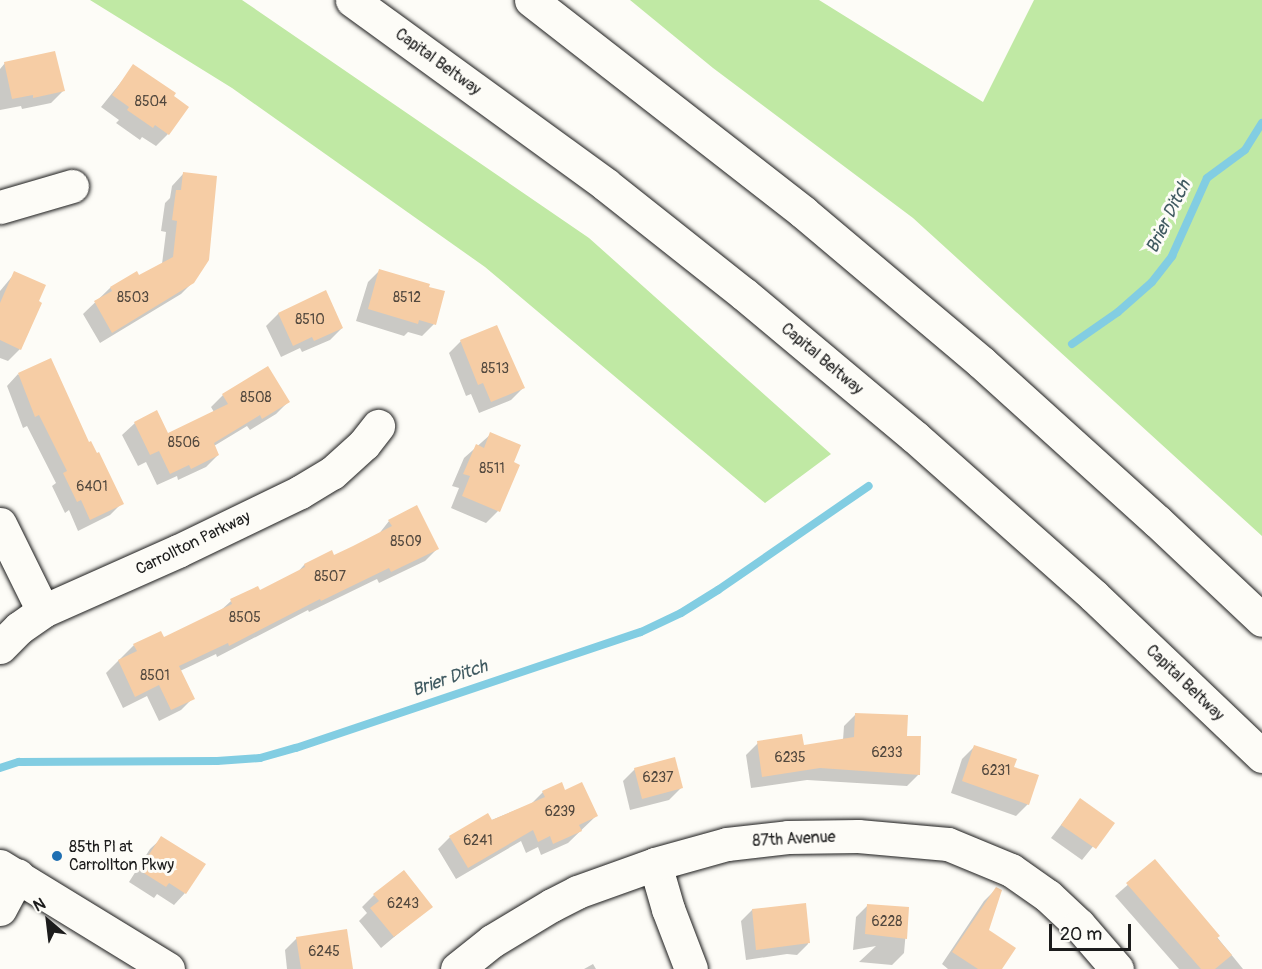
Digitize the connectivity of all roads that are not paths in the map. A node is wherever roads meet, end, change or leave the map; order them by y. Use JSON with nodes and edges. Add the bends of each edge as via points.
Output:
{"nodes":[{"id":1,"x":352,"y":0,"type":"edge"},
{"id":2,"x":531,"y":0,"type":"edge"},
{"id":3,"x":72,"y":186,"type":"dead end"},
{"id":4,"x":0,"y":207,"type":"edge"},
{"id":5,"x":378,"y":426,"type":"dead end"},
{"id":6,"x":0,"y":524,"type":"edge"},
{"id":7,"x":43,"y":611,"type":"junction"},
{"id":8,"x":1262,"y":620,"type":"edge"},
{"id":9,"x":0,"y":647,"type":"edge"},
{"id":10,"x":1262,"y":756,"type":"edge"},
{"id":11,"x":655,"y":864,"type":"junction"},
{"id":12,"x":9,"y":870,"type":"edge"},
{"id":13,"x":0,"y":909,"type":"edge"},
{"id":14,"x":168,"y":969,"type":"edge"},
{"id":15,"x":457,"y":969,"type":"edge"},
{"id":16,"x":691,"y":969,"type":"edge"},
{"id":17,"x":1117,"y":969,"type":"edge"}],
"edges":[{"from":1,"to":10,"type":"main road","name":"Capital Beltway","via":[[605,184],[744,294],[915,437],[1085,588]]},
{"from":2,"to":8,"type":"main road","via":[[803,212],[981,362]]},
{"from":3,"to":4,"type":"main road"},
{"from":5,"to":7,"type":"main road","name":"Carrollton Parkway","via":[[332,473],[300,492],[94,591]]},
{"from":6,"to":7,"type":"main road"},
{"from":7,"to":9,"type":"main road","name":"Carrollton Parkway"},
{"from":11,"to":15,"type":"main road","name":"87th Avenue","via":[[552,905],[492,941]]},
{"from":11,"to":16,"type":"main road"},
{"from":11,"to":17,"type":"main road","name":"87th Avenue","via":[[727,844],[788,837],[858,836],[948,844],[1011,870],[1048,896]]},
{"from":12,"to":13,"type":"main road"},
{"from":12,"to":14,"type":"main road"}]}
